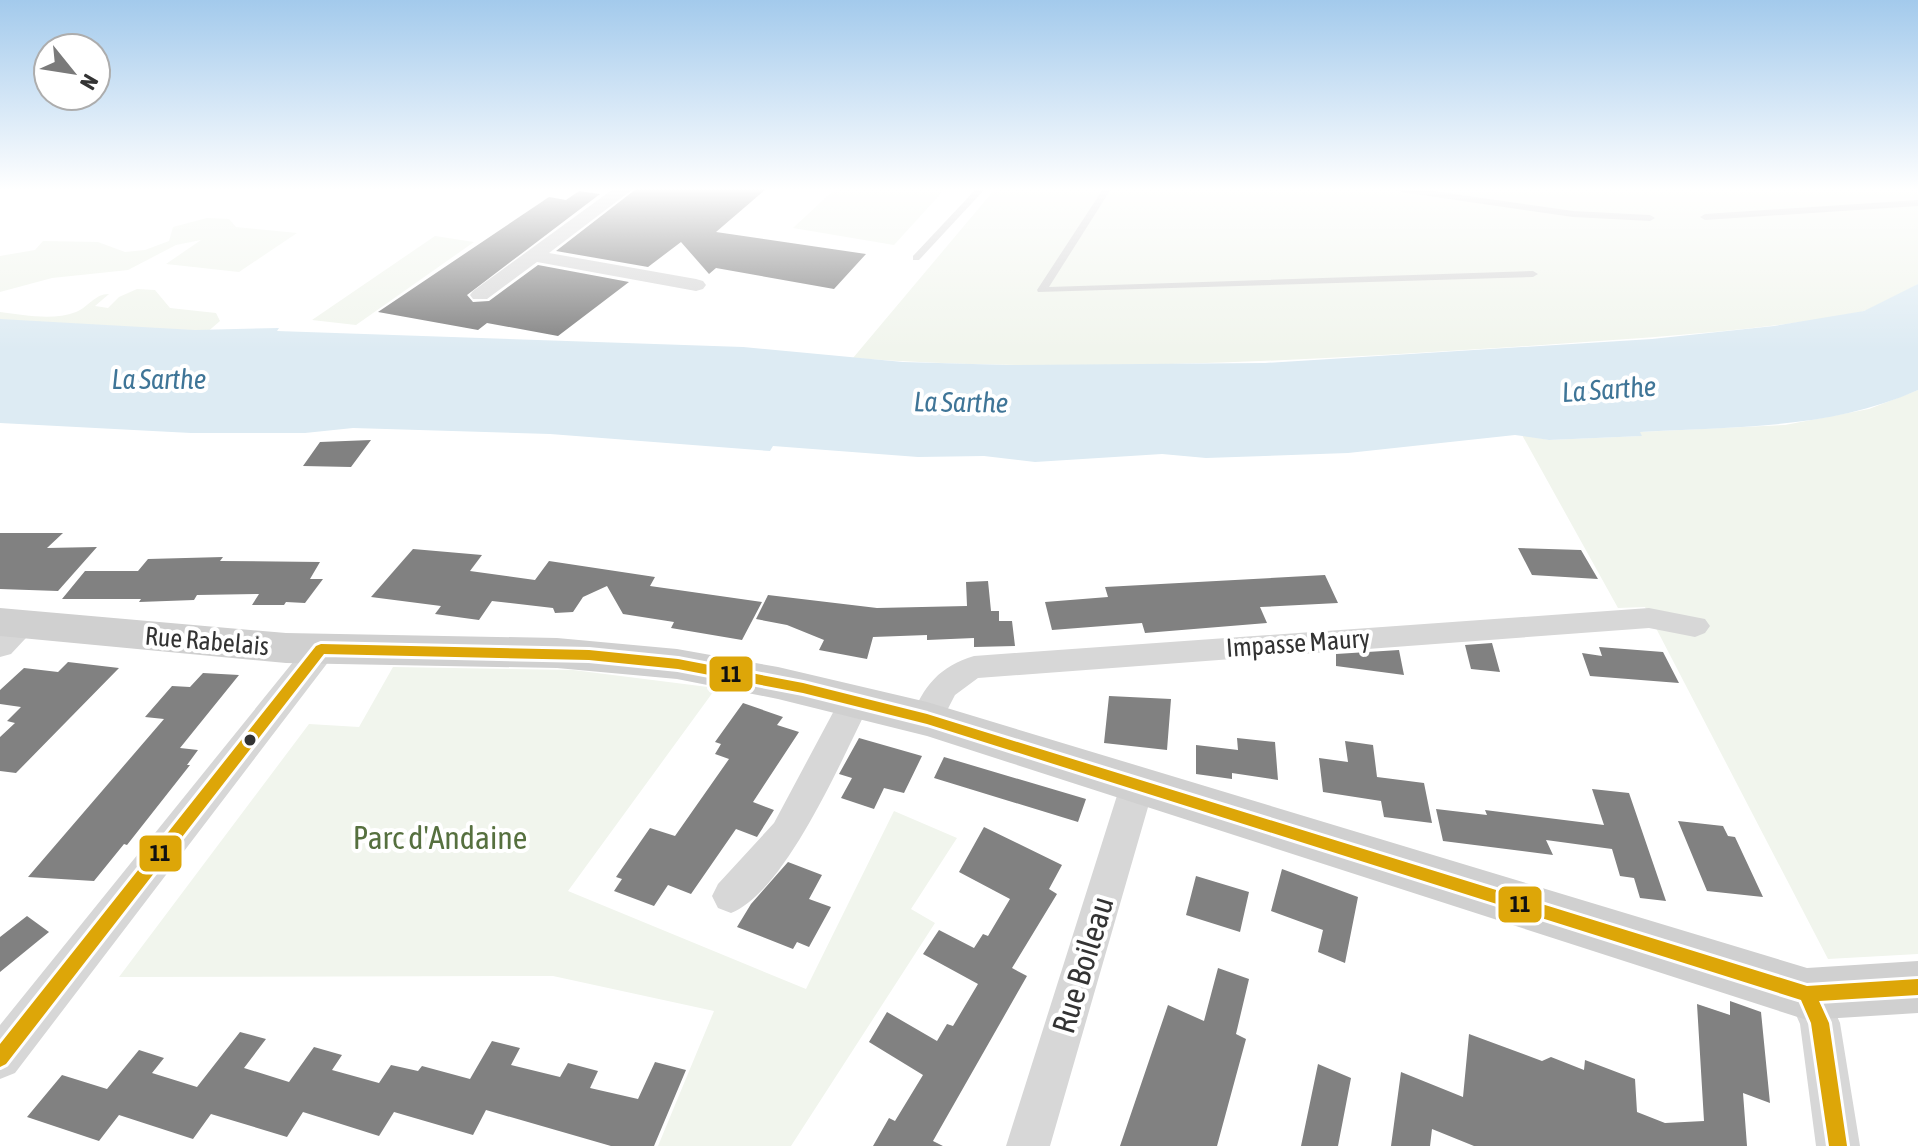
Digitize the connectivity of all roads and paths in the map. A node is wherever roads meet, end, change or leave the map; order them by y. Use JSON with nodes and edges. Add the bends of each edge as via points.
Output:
{"nodes":[{"id":1,"x":552,"y":242,"type":"edge"},
{"id":2,"x":931,"y":242,"type":"edge"},
{"id":3,"x":1073,"y":242,"type":"edge"},
{"id":4,"x":534,"y":256,"type":"junction"},
{"id":5,"x":916,"y":258,"type":"dead end"},
{"id":6,"x":1533,"y":274,"type":"dead end"},
{"id":7,"x":696,"y":285,"type":"dead end"},
{"id":8,"x":480,"y":295,"type":"dead end"},
{"id":9,"x":1695,"y":626,"type":"dead end"},
{"id":10,"x":8,"y":631,"type":"edge"},
{"id":11,"x":321,"y":649,"type":"junction"},
{"id":12,"x":855,"y":701,"type":"junction"},
{"id":13,"x":927,"y":719,"type":"junction"},
{"id":14,"x":1138,"y":783,"type":"junction"},
{"id":15,"x":731,"y":896,"type":"dead end"},
{"id":16,"x":1918,"y":987,"type":"edge"},
{"id":17,"x":1807,"y":994,"type":"junction"},
{"id":18,"x":0,"y":1058,"type":"edge"},
{"id":19,"x":1028,"y":1146,"type":"edge"},
{"id":20,"x":1838,"y":1146,"type":"edge"}],
"edges":[{"from":1,"to":4,"type":"street"},
{"from":2,"to":5,"type":"lane"},
{"from":3,"to":6,"type":"lane","via":[[1042,290]]},
{"from":4,"to":7,"type":"street"},
{"from":4,"to":8,"type":"street"},
{"from":9,"to":13,"type":"street","name":"Impasse Maury","via":[[1649,618],[974,667],[952,676],[934,699]]},
{"from":10,"to":11,"type":"street","name":"Rue Rabelais"},
{"from":11,"to":12,"type":"street","name":"Rue Rabelais","via":[[557,653],[677,664]]},
{"from":11,"to":18,"type":"street"},
{"from":12,"to":13,"type":"street","name":"Rue Rabelais"},
{"from":12,"to":15,"type":"street","via":[[786,834]]},
{"from":13,"to":14,"type":"street","name":"Rue Rabelais"},
{"from":14,"to":17,"type":"street","name":"Rue Rabelais"},
{"from":14,"to":19,"type":"street","name":"Rue Boileau"},
{"from":16,"to":17,"type":"street"},
{"from":17,"to":20,"type":"street","via":[[1820,1023]]}]}
